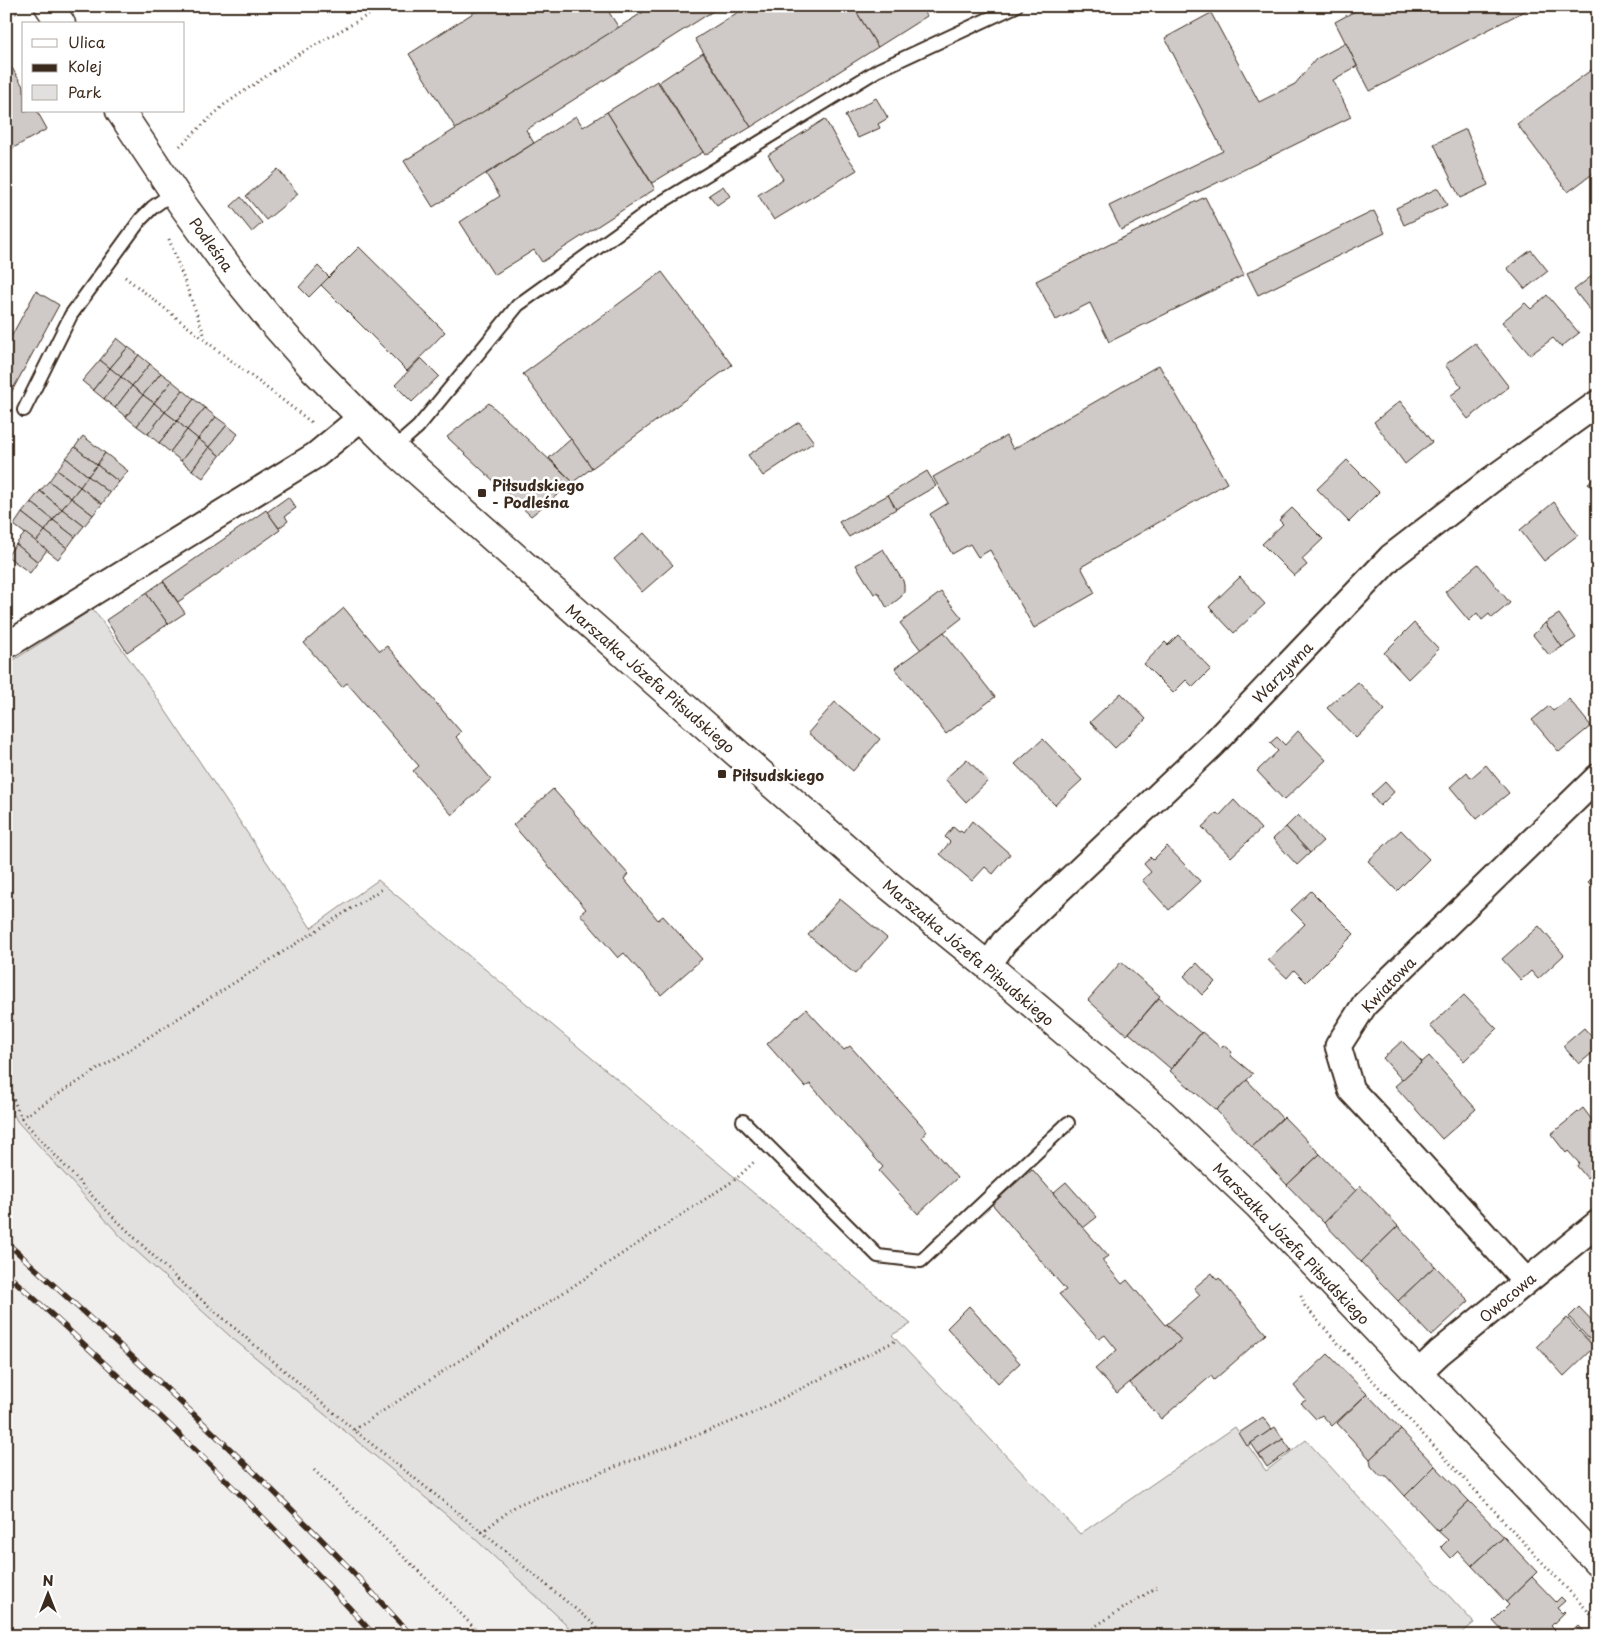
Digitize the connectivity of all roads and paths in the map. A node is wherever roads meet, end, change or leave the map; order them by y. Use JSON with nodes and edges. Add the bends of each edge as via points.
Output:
{"nodes":[{"id":1,"x":49,"y":6,"type":"edge"},
{"id":2,"x":384,"y":6,"type":"edge"},
{"id":3,"x":1016,"y":6,"type":"edge"},
{"id":4,"x":60,"y":22,"type":"edge"},
{"id":5,"x":121,"y":112,"type":"edge"},
{"id":6,"x":174,"y":152,"type":"dead end"},
{"id":7,"x":174,"y":192,"type":"junction"},
{"id":8,"x":108,"y":264,"type":"junction"},
{"id":9,"x":206,"y":342,"type":"dead end"},
{"id":10,"x":314,"y":369,"type":"joint"},
{"id":11,"x":1598,"y":403,"type":"edge"},
{"id":12,"x":24,"y":410,"type":"dead end"},
{"id":13,"x":362,"y":417,"type":"junction"},
{"id":14,"x":393,"y":449,"type":"junction"},
{"id":15,"x":6,"y":646,"type":"edge"},
{"id":16,"x":1598,"y":777,"type":"edge"},
{"id":17,"x":382,"y":889,"type":"dead end"},
{"id":18,"x":988,"y":966,"type":"junction"},
{"id":19,"x":6,"y":1081,"type":"edge"},
{"id":20,"x":21,"y":1118,"type":"junction"},
{"id":21,"x":743,"y":1121,"type":"dead end"},
{"id":22,"x":1068,"y":1123,"type":"dead end"},
{"id":23,"x":736,"y":1179,"type":"dead end"},
{"id":24,"x":1598,"y":1223,"type":"edge"},
{"id":25,"x":1526,"y":1281,"type":"junction"},
{"id":26,"x":897,"y":1340,"type":"dead end"},
{"id":27,"x":1418,"y":1373,"type":"junction"},
{"id":28,"x":354,"y":1430,"type":"junction"},
{"id":29,"x":314,"y":1470,"type":"dead end"},
{"id":30,"x":482,"y":1532,"type":"junction"},
{"id":31,"x":1598,"y":1562,"type":"edge"},
{"id":32,"x":1157,"y":1587,"type":"dead end"},
{"id":33,"x":482,"y":1636,"type":"edge"},
{"id":34,"x":603,"y":1636,"type":"edge"},
{"id":35,"x":1080,"y":1636,"type":"edge"}],
"edges":[{"from":1,"to":4,"type":"street"},
{"from":2,"to":6,"type":"path","via":[[294,57],[232,100]]},
{"from":3,"to":14,"type":"lane","via":[[878,70],[657,205],[518,305],[418,427]]},
{"from":5,"to":7,"type":"street","name":"Podleśna"},
{"from":7,"to":8,"type":"lane","via":[[141,219]]},
{"from":7,"to":10,"type":"street","name":"Podleśna","via":[[241,284]]},
{"from":8,"to":9,"type":"path"},
{"from":8,"to":12,"type":"lane","via":[[71,315]]},
{"from":10,"to":13,"type":"street","name":"Marszałka Józefa Piłsudskiego"},
{"from":11,"to":18,"type":"street","name":"Warzywna","via":[[1391,557],[1212,745],[1004,942]]},
{"from":13,"to":14,"type":"street","name":"Marszałka Józefa Piłsudskiego"},
{"from":13,"to":15,"type":"street","via":[[316,455]]},
{"from":14,"to":18,"type":"street","name":"Marszałka Józefa Piłsudskiego","via":[[887,884]]},
{"from":16,"to":25,"type":"street","name":"Kwiatowa","via":[[1365,1004],[1338,1046],[1351,1090]]},
{"from":17,"to":20,"type":"path"},
{"from":18,"to":27,"type":"street","name":"Marszałka Józefa Piłsudskiego","via":[[1161,1113],[1258,1205]]},
{"from":19,"to":20,"type":"path"},
{"from":20,"to":28,"type":"path","via":[[176,1278]]},
{"from":21,"to":22,"type":"lane","via":[[878,1256],[921,1262]]},
{"from":23,"to":28,"type":"path"},
{"from":24,"to":25,"type":"street","name":"Owocowa"},
{"from":25,"to":27,"type":"street","name":"Owocowa"},
{"from":26,"to":30,"type":"path","via":[[749,1415],[517,1505]]},
{"from":27,"to":31,"type":"street","name":"Marszałka Józefa Piłsudskiego"},
{"from":28,"to":30,"type":"path"},
{"from":29,"to":33,"type":"path"},
{"from":30,"to":34,"type":"path","via":[[595,1625]]},
{"from":32,"to":35,"type":"path"}]}
